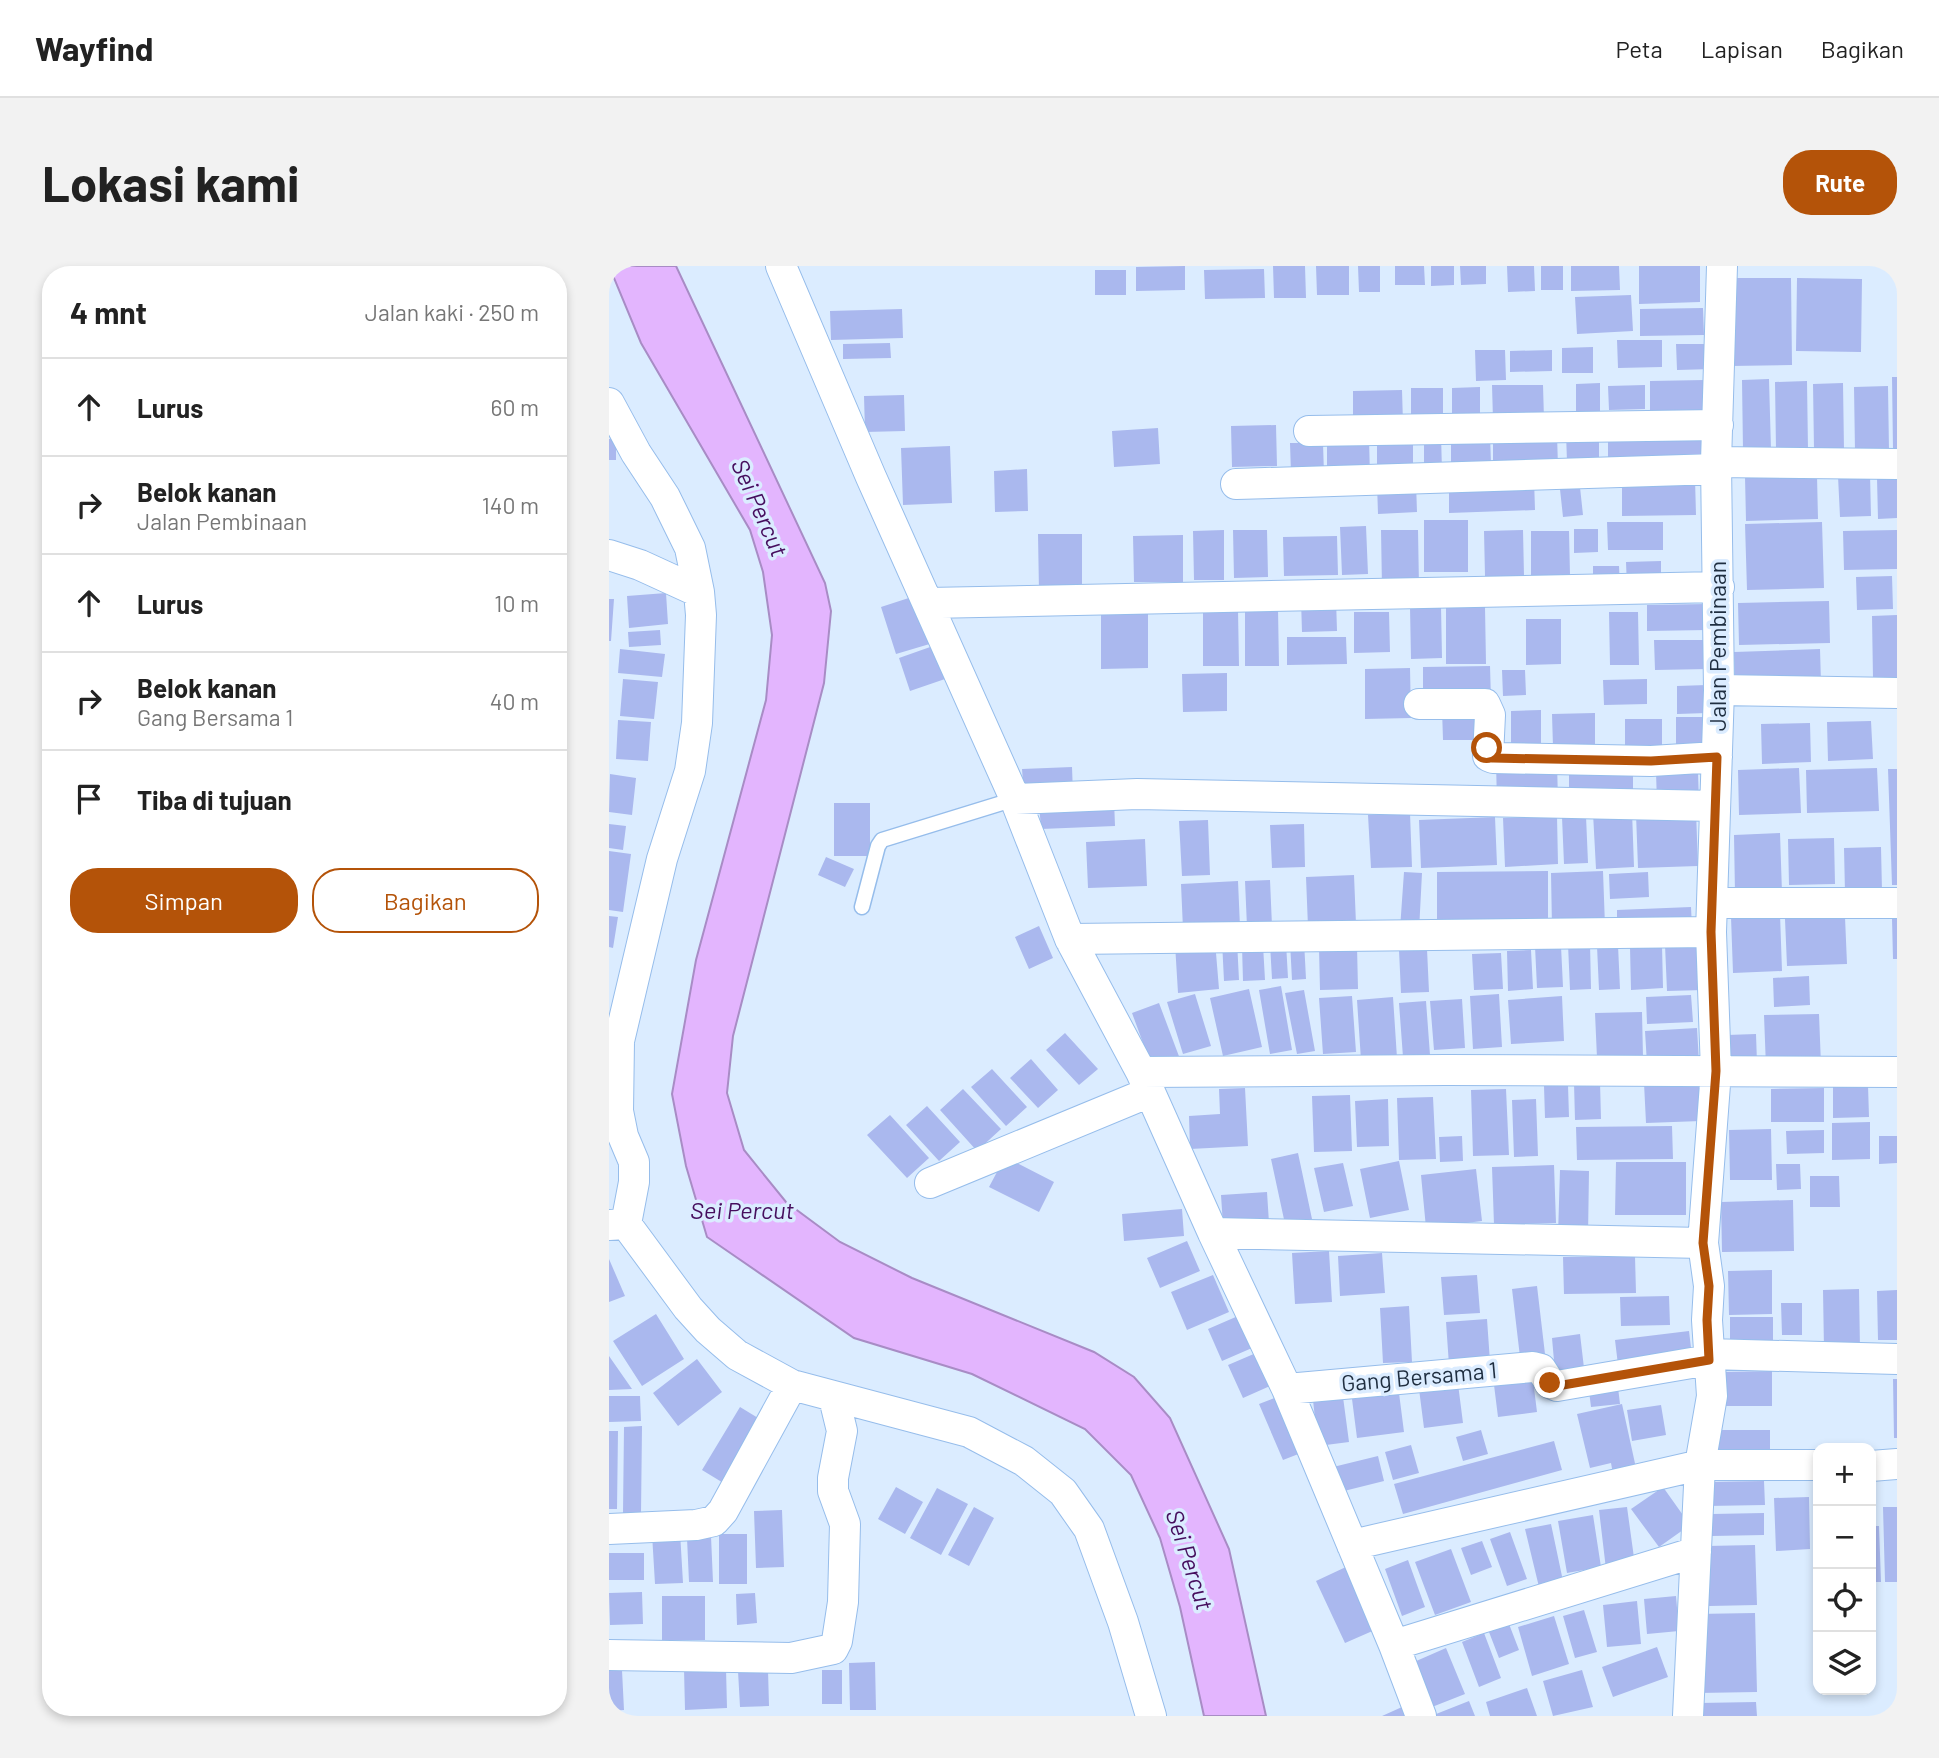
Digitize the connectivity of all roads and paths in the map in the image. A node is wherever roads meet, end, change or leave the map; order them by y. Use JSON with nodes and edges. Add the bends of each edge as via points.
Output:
{"nodes":[{"id":1,"x":781,"y":266,"type":"edge"},
{"id":2,"x":1722,"y":266,"type":"edge"},
{"id":3,"x":609,"y":403,"type":"edge"},
{"id":4,"x":1718,"y":425,"type":"junction"},
{"id":5,"x":1309,"y":431,"type":"dead end"},
{"id":6,"x":1897,"y":464,"type":"edge"},
{"id":7,"x":1716,"y":466,"type":"junction"},
{"id":8,"x":1236,"y":484,"type":"dead end"},
{"id":9,"x":609,"y":555,"type":"edge"},
{"id":10,"x":1719,"y":587,"type":"junction"},
{"id":11,"x":699,"y":592,"type":"junction"},
{"id":12,"x":928,"y":603,"type":"junction"},
{"id":13,"x":1719,"y":690,"type":"junction"},
{"id":14,"x":1897,"y":693,"type":"edge"},
{"id":15,"x":1419,"y":704,"type":"dead end"},
{"id":16,"x":1717,"y":757,"type":"junction"},
{"id":17,"x":1015,"y":799,"type":"junction"},
{"id":18,"x":1715,"y":807,"type":"junction"},
{"id":19,"x":1712,"y":903,"type":"junction"},
{"id":20,"x":1897,"y":903,"type":"edge"},
{"id":21,"x":862,"y":907,"type":"dead end"},
{"id":22,"x":1711,"y":932,"type":"junction"},
{"id":23,"x":1070,"y":939,"type":"junction"},
{"id":24,"x":621,"y":979,"type":"edge"},
{"id":25,"x":1716,"y":1071,"type":"junction"},
{"id":26,"x":1897,"y":1072,"type":"edge"},
{"id":27,"x":1146,"y":1082,"type":"junction"},
{"id":28,"x":930,"y":1183,"type":"dead end"},
{"id":29,"x":618,"y":1224,"type":"edge"},
{"id":30,"x":1213,"y":1233,"type":"junction"},
{"id":31,"x":1703,"y":1243,"type":"junction"},
{"id":32,"x":1709,"y":1357,"type":"junction"},
{"id":33,"x":1897,"y":1359,"type":"edge"},
{"id":34,"x":792,"y":1385,"type":"junction"},
{"id":35,"x":1287,"y":1389,"type":"junction"},
{"id":36,"x":834,"y":1398,"type":"junction"},
{"id":37,"x":1897,"y":1464,"type":"edge"},
{"id":38,"x":1700,"y":1465,"type":"junction"},
{"id":39,"x":1813,"y":1465,"type":"edge"},
{"id":40,"x":1876,"y":1465,"type":"edge"},
{"id":41,"x":609,"y":1529,"type":"edge"},
{"id":42,"x":1352,"y":1545,"type":"junction"},
{"id":43,"x":1696,"y":1552,"type":"junction"},
{"id":44,"x":1394,"y":1645,"type":"junction"},
{"id":45,"x":609,"y":1655,"type":"edge"},
{"id":46,"x":1151,"y":1716,"type":"edge"},
{"id":47,"x":1421,"y":1716,"type":"edge"},
{"id":48,"x":1688,"y":1716,"type":"edge"}],
"edges":[{"from":1,"to":12,"type":"street"},
{"from":2,"to":4,"type":"street","name":"Jalan Pembinaan"},
{"from":3,"to":11,"type":"street","via":[[690,548]]},
{"from":4,"to":5,"type":"street"},
{"from":4,"to":7,"type":"street","name":"Jalan Pembinaan"},
{"from":6,"to":7,"type":"street"},
{"from":7,"to":8,"type":"street"},
{"from":7,"to":10,"type":"street","name":"Jalan Pembinaan"},
{"from":9,"to":11,"type":"street"},
{"from":10,"to":12,"type":"street"},
{"from":10,"to":13,"type":"street","name":"Jalan Pembinaan"},
{"from":11,"to":24,"type":"street","via":[[697,723],[691,771]]},
{"from":12,"to":17,"type":"street"},
{"from":13,"to":14,"type":"street"},
{"from":13,"to":16,"type":"street","name":"Jalan Pembinaan"},
{"from":15,"to":16,"type":"street","via":[[1485,704],[1490,715],[1488,756],[1493,758],[1651,761]]},
{"from":16,"to":18,"type":"street","name":"Jalan Pembinaan"},
{"from":17,"to":18,"type":"street","via":[[1137,794]]},
{"from":17,"to":21,"type":"lane","via":[[882,840]]},
{"from":17,"to":23,"type":"street"},
{"from":18,"to":19,"type":"street","name":"Jalan Pembinaan"},
{"from":19,"to":20,"type":"street"},
{"from":19,"to":22,"type":"street","name":"Jalan Pembinaan"},
{"from":22,"to":23,"type":"street"},
{"from":22,"to":25,"type":"street","name":"Jalan Pembinaan"},
{"from":23,"to":27,"type":"street"},
{"from":24,"to":29,"type":"street","via":[[618,1111],[634,1162],[634,1182]]},
{"from":25,"to":26,"type":"street"},
{"from":25,"to":27,"type":"street"},
{"from":25,"to":31,"type":"street","name":"Jalan Pembinaan"},
{"from":27,"to":28,"type":"street"},
{"from":27,"to":30,"type":"street"},
{"from":29,"to":34,"type":"street","via":[[708,1330],[737,1355]]},
{"from":30,"to":31,"type":"street"},
{"from":30,"to":35,"type":"street"},
{"from":31,"to":32,"type":"street","name":"Jalan Pembinaan","via":[[1709,1286]]},
{"from":32,"to":33,"type":"street","name":"Gang Bersama 1"},
{"from":32,"to":35,"type":"street","name":"Gang Bersama 1","via":[[1557,1386],[1541,1368],[1533,1367]]},
{"from":32,"to":38,"type":"street","name":"Jalan Pembinaan","via":[[1712,1396]]},
{"from":34,"to":36,"type":"street"},
{"from":34,"to":41,"type":"street","via":[[714,1521]]},
{"from":35,"to":42,"type":"street"},
{"from":36,"to":45,"type":"street","via":[[842,1431],[833,1492],[845,1524],[843,1602],[833,1649],[791,1658]]},
{"from":36,"to":46,"type":"street","via":[[969,1432],[1024,1461],[1063,1492],[1089,1530]]},
{"from":37,"to":40,"type":"street"},
{"from":38,"to":39,"type":"street"},
{"from":38,"to":42,"type":"street"},
{"from":38,"to":43,"type":"street","name":"Jalan Pembinaan"},
{"from":42,"to":44,"type":"street"},
{"from":43,"to":44,"type":"street"},
{"from":43,"to":48,"type":"street","name":"Jalan Pembinaan"},
{"from":44,"to":47,"type":"street"}]}
